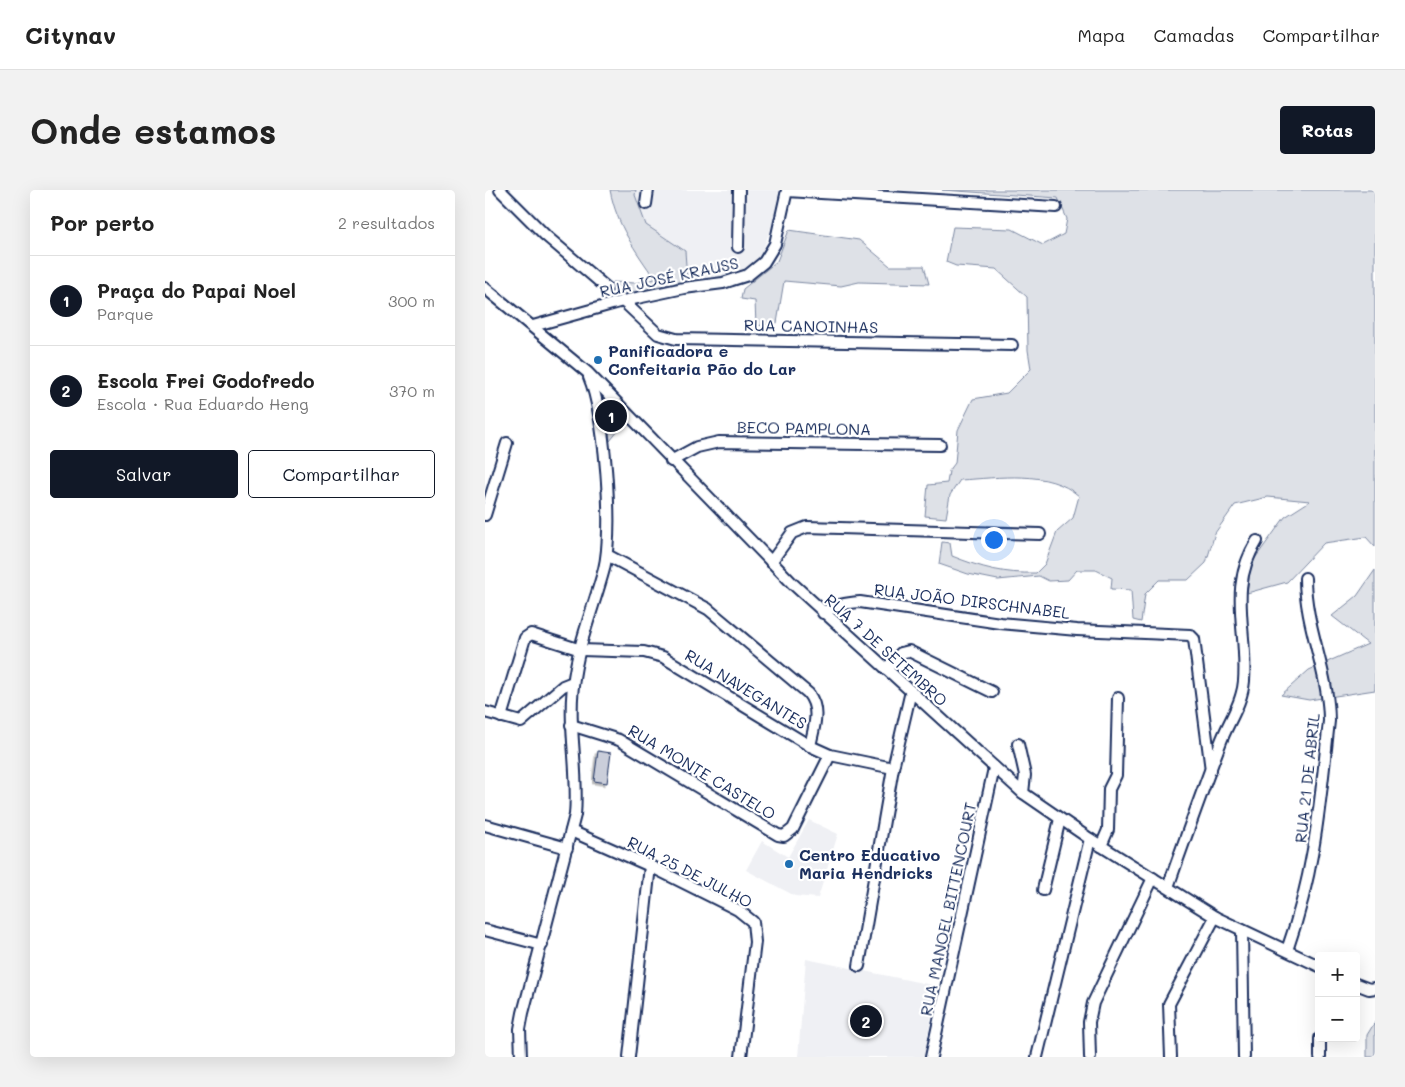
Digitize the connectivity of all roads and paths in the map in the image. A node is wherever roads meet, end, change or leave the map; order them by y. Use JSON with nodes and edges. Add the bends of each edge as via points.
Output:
{"nodes":[{"id":1,"x":500,"y":190,"type":"edge"},
{"id":2,"x":648,"y":190,"type":"edge"},
{"id":3,"x":739,"y":190,"type":"edge"},
{"id":4,"x":787,"y":190,"type":"edge"},
{"id":5,"x":646,"y":204,"type":"dead end"},
{"id":6,"x":1056,"y":207,"type":"dead end"},
{"id":7,"x":738,"y":247,"type":"dead end"},
{"id":8,"x":485,"y":288,"type":"edge"},
{"id":9,"x":607,"y":288,"type":"dead end"},
{"id":10,"x":623,"y":301,"type":"junction"},
{"id":11,"x":533,"y":326,"type":"junction"},
{"id":12,"x":1012,"y":345,"type":"dead end"},
{"id":13,"x":587,"y":372,"type":"junction"},
{"id":14,"x":611,"y":398,"type":"junction"},
{"id":15,"x":598,"y":407,"type":"junction"},
{"id":16,"x":507,"y":443,"type":"dead end"},
{"id":17,"x":940,"y":445,"type":"dead end"},
{"id":18,"x":671,"y":461,"type":"junction"},
{"id":19,"x":485,"y":515,"type":"edge"},
{"id":20,"x":1040,"y":534,"type":"dead end"},
{"id":21,"x":1257,"y":540,"type":"dead end"},
{"id":22,"x":607,"y":555,"type":"junction"},
{"id":23,"x":771,"y":562,"type":"junction"},
{"id":24,"x":1305,"y":578,"type":"dead end"},
{"id":25,"x":823,"y":613,"type":"junction"},
{"id":26,"x":581,"y":650,"type":"junction"},
{"id":27,"x":886,"y":669,"type":"junction"},
{"id":28,"x":573,"y":682,"type":"junction"},
{"id":29,"x":911,"y":692,"type":"junction"},
{"id":30,"x":992,"y":692,"type":"dead end"},
{"id":31,"x":1118,"y":698,"type":"dead end"},
{"id":32,"x":485,"y":712,"type":"edge"},
{"id":33,"x":501,"y":717,"type":"junction"},
{"id":34,"x":571,"y":725,"type":"junction"},
{"id":35,"x":1018,"y":744,"type":"dead end"},
{"id":36,"x":811,"y":746,"type":"junction"},
{"id":37,"x":830,"y":755,"type":"junction"},
{"id":38,"x":893,"y":768,"type":"junction"},
{"id":39,"x":994,"y":768,"type":"junction"},
{"id":40,"x":1211,"y":770,"type":"junction"},
{"id":41,"x":1023,"y":793,"type":"junction"},
{"id":42,"x":1060,"y":819,"type":"junction"},
{"id":43,"x":485,"y":825,"type":"edge"},
{"id":44,"x":571,"y":831,"type":"junction"},
{"id":45,"x":1090,"y":839,"type":"junction"},
{"id":46,"x":1101,"y":846,"type":"junction"},
{"id":47,"x":567,"y":848,"type":"junction"},
{"id":48,"x":650,"y":866,"type":"junction"},
{"id":49,"x":1153,"y":878,"type":"junction"},
{"id":50,"x":1168,"y":887,"type":"junction"},
{"id":51,"x":1043,"y":890,"type":"dead end"},
{"id":52,"x":1215,"y":917,"type":"junction"},
{"id":53,"x":485,"y":930,"type":"edge"},
{"id":54,"x":1242,"y":930,"type":"junction"},
{"id":55,"x":541,"y":945,"type":"junction"},
{"id":56,"x":1287,"y":950,"type":"junction"},
{"id":57,"x":1315,"y":964,"type":"edge"},
{"id":58,"x":859,"y":966,"type":"dead end"},
{"id":59,"x":1360,"y":986,"type":"edge"},
{"id":60,"x":1375,"y":988,"type":"edge"},
{"id":61,"x":1320,"y":1042,"type":"edge"},
{"id":62,"x":521,"y":1057,"type":"edge"},
{"id":63,"x":629,"y":1057,"type":"edge"},
{"id":64,"x":741,"y":1057,"type":"edge"},
{"id":65,"x":931,"y":1057,"type":"edge"},
{"id":66,"x":1037,"y":1057,"type":"edge"},
{"id":67,"x":1090,"y":1057,"type":"edge"},
{"id":68,"x":1171,"y":1057,"type":"edge"},
{"id":69,"x":1244,"y":1057,"type":"edge"},
{"id":70,"x":1320,"y":1057,"type":"edge"}],
"edges":[{"from":1,"to":9,"type":"street","via":[[545,235]]},
{"from":2,"to":5,"type":"street"},
{"from":3,"to":7,"type":"street"},
{"from":4,"to":6,"type":"street"},
{"from":4,"to":10,"type":"street","name":"RUA JOSÉ KRAUSS","via":[[775,244],[764,262],[748,275],[723,283]]},
{"from":8,"to":11,"type":"street","name":"RUA 7 DE SETEMBRO"},
{"from":10,"to":11,"type":"street","name":"RUA JOSÉ KRAUSS"},
{"from":10,"to":12,"type":"street","name":"RUA CANOINHAS","via":[[658,334],[676,339]]},
{"from":11,"to":13,"type":"street","name":"RUA 7 DE SETEMBRO"},
{"from":13,"to":14,"type":"street","name":"RUA 7 DE SETEMBRO"},
{"from":13,"to":15,"type":"street"},
{"from":14,"to":15,"type":"street"},
{"from":14,"to":18,"type":"street","name":"RUA 7 DE SETEMBRO"},
{"from":15,"to":22,"type":"street","via":[[607,495]]},
{"from":16,"to":19,"type":"street"},
{"from":17,"to":18,"type":"street","name":"BECO PAMPLONA","via":[[719,442],[697,446]]},
{"from":18,"to":23,"type":"street","name":"RUA 7 DE SETEMBRO"},
{"from":20,"to":23,"type":"street","via":[[807,527],[792,533]]},
{"from":21,"to":40,"type":"street","via":[[1248,554],[1240,581],[1243,690]]},
{"from":22,"to":26,"type":"street"},
{"from":22,"to":36,"type":"street","via":[[708,609],[808,694],[815,702],[817,712]]},
{"from":23,"to":25,"type":"street","name":"RUA 7 DE SETEMBRO"},
{"from":24,"to":56,"type":"street","name":"RUA 21 DE ABRIL","via":[[1305,601],[1329,701],[1329,721],[1316,844],[1304,900]]},
{"from":25,"to":27,"type":"street","name":"RUA 7 DE SETEMBRO"},
{"from":25,"to":40,"type":"street","name":"RUA JOÃO DIRSCHNABEL","via":[[833,606],[860,602],[1001,623],[1190,635],[1194,639]]},
{"from":26,"to":28,"type":"street"},
{"from":26,"to":33,"type":"street","name":"RUA NAVEGANTES","via":[[527,634]]},
{"from":26,"to":36,"type":"street","name":"RUA NAVEGANTES","via":[[644,652],[663,657]]},
{"from":27,"to":29,"type":"street","name":"RUA 7 DE SETEMBRO"},
{"from":27,"to":30,"type":"street","via":[[901,653],[909,651]]},
{"from":28,"to":33,"type":"street","via":[[563,686],[525,720],[517,722]]},
{"from":28,"to":34,"type":"street"},
{"from":29,"to":38,"type":"street"},
{"from":29,"to":39,"type":"street","name":"RUA 7 DE SETEMBRO"},
{"from":31,"to":46,"type":"street","via":[[1115,775],[1109,789],[1108,830]]},
{"from":32,"to":33,"type":"street"},
{"from":34,"to":37,"type":"street","name":"RUA MONTE CASTELO","via":[[619,740],[778,835],[785,836],[793,829]]},
{"from":34,"to":44,"type":"street","via":[[576,785]]},
{"from":35,"to":41,"type":"street","via":[[1025,776]]},
{"from":36,"to":37,"type":"street","name":"RUA NAVEGANTES"},
{"from":37,"to":38,"type":"street","name":"RUA NAVEGANTES"},
{"from":38,"to":58,"type":"street"},
{"from":39,"to":41,"type":"street","name":"RUA 7 DE SETEMBRO"},
{"from":39,"to":65,"type":"street","name":"RUA MANOEL BITTENCOURT"},
{"from":40,"to":50,"type":"street"},
{"from":41,"to":42,"type":"street","name":"RUA 7 DE SETEMBRO"},
{"from":42,"to":45,"type":"street","name":"RUA 7 DE SETEMBRO"},
{"from":42,"to":51,"type":"street"},
{"from":43,"to":47,"type":"street"},
{"from":44,"to":47,"type":"street"},
{"from":44,"to":48,"type":"street","name":"RUA 25 DE JULHO"},
{"from":45,"to":46,"type":"street","name":"RUA 7 DE SETEMBRO"},
{"from":45,"to":66,"type":"street"},
{"from":46,"to":49,"type":"street","name":"RUA 7 DE SETEMBRO"},
{"from":47,"to":55,"type":"street"},
{"from":48,"to":63,"type":"street"},
{"from":48,"to":64,"type":"street","name":"RUA 25 DE JULHO","via":[[739,910],[753,922],[755,942]]},
{"from":49,"to":50,"type":"street","name":"RUA 7 DE SETEMBRO"},
{"from":49,"to":67,"type":"street","via":[[1093,1002],[1089,1022]]},
{"from":50,"to":52,"type":"street","name":"RUA 7 DE SETEMBRO"},
{"from":52,"to":54,"type":"street","name":"RUA 7 DE SETEMBRO"},
{"from":52,"to":68,"type":"street","via":[[1169,1004]]},
{"from":53,"to":55,"type":"street"},
{"from":54,"to":56,"type":"street","name":"RUA 7 DE SETEMBRO"},
{"from":54,"to":69,"type":"street"},
{"from":55,"to":62,"type":"street","via":[[520,1028]]},
{"from":56,"to":57,"type":"street","name":"RUA 7 DE SETEMBRO"},
{"from":59,"to":60,"type":"street"},
{"from":61,"to":70,"type":"street"}]}
